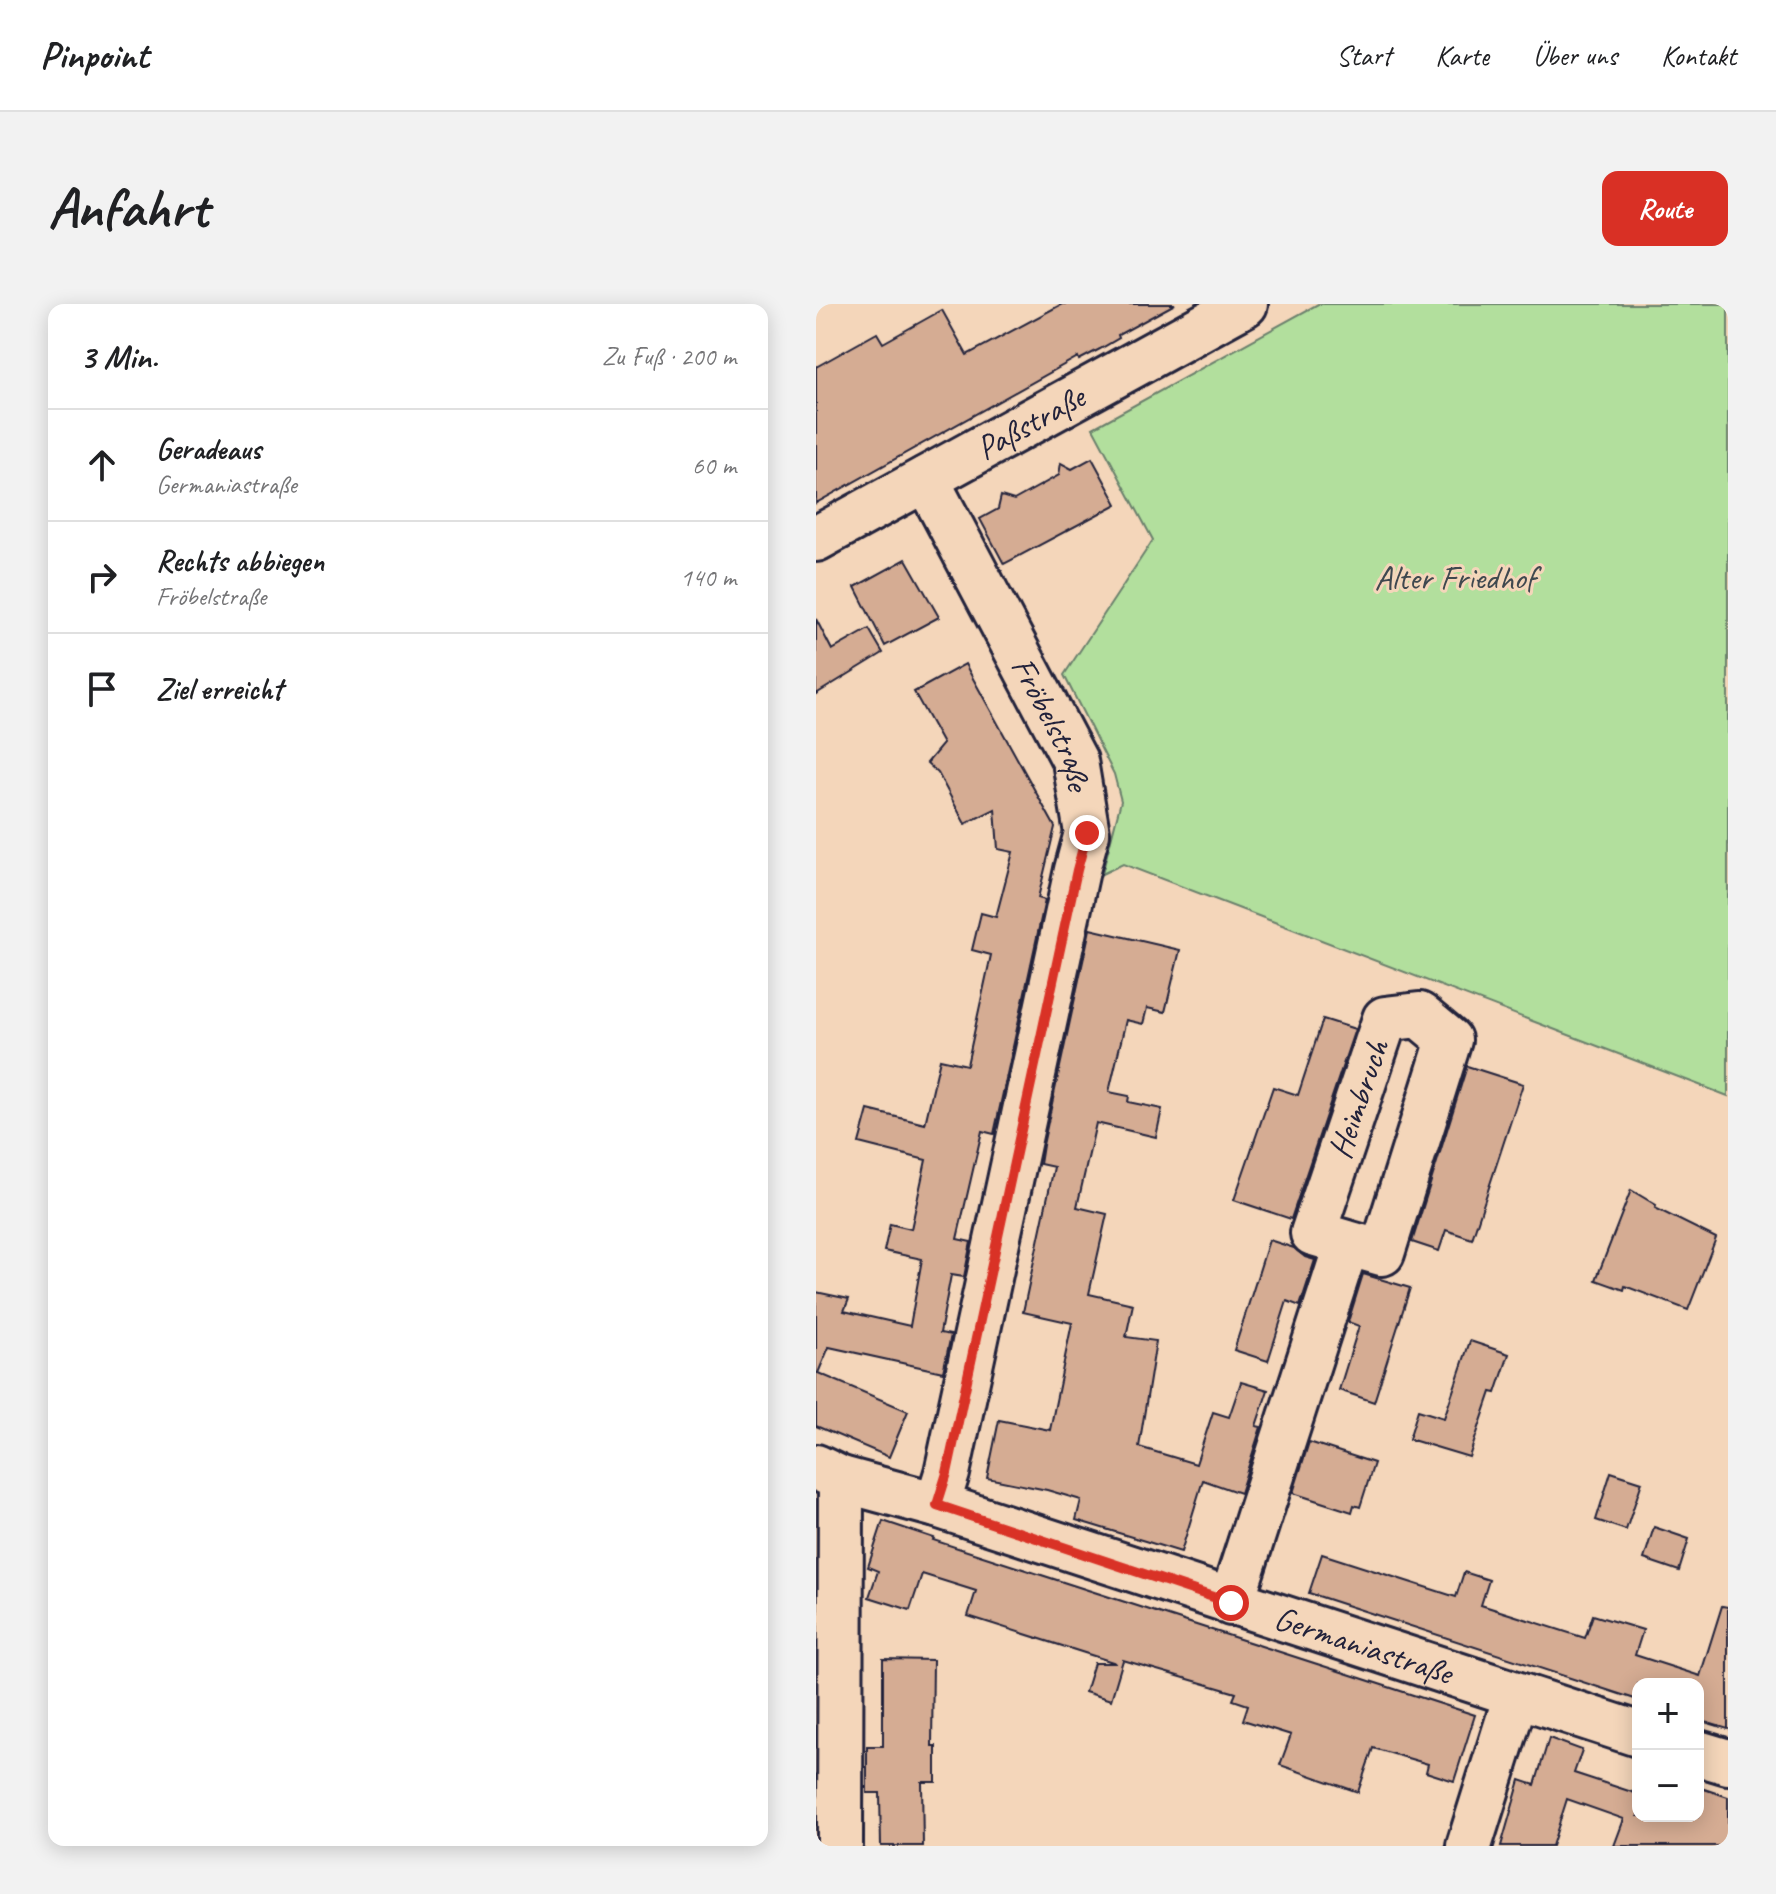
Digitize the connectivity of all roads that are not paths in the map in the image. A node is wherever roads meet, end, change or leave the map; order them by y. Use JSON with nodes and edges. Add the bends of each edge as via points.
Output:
{"nodes":[{"id":1,"x":1245,"y":304,"type":"edge"},
{"id":2,"x":926,"y":479,"type":"junction"},
{"id":3,"x":816,"y":539,"type":"edge"},
{"id":4,"x":1347,"y":1243,"type":"junction"},
{"id":5,"x":828,"y":1473,"type":"edge"},
{"id":6,"x":937,"y":1505,"type":"junction"},
{"id":7,"x":1231,"y":1603,"type":"junction"},
{"id":8,"x":1516,"y":1696,"type":"junction"},
{"id":9,"x":1632,"y":1732,"type":"edge"},
{"id":10,"x":1704,"y":1755,"type":"edge"},
{"id":11,"x":1728,"y":1762,"type":"edge"},
{"id":12,"x":840,"y":1846,"type":"edge"},
{"id":13,"x":1469,"y":1846,"type":"edge"}],
"edges":[{"from":1,"to":2,"type":"street","name":"Paßstraße"},
{"from":2,"to":3,"type":"street","name":"Paßstraße"},
{"from":2,"to":6,"type":"street","name":"Fröbelstraße","via":[[1075,761],[1087,833]]},
{"from":4,"to":4,"type":"street","name":"Heimbruch","via":[[1382,1253],[1449,1040],[1419,1015],[1385,1019],[1313,1233]]},
{"from":4,"to":7,"type":"street"},
{"from":5,"to":6,"type":"street","name":"Germaniastraße"},
{"from":5,"to":12,"type":"street"},
{"from":6,"to":7,"type":"street","name":"Germaniastraße"},
{"from":7,"to":8,"type":"street","name":"Germaniastraße"},
{"from":8,"to":9,"type":"street","name":"Germaniastraße"},
{"from":8,"to":13,"type":"street"},
{"from":10,"to":11,"type":"street"}]}
